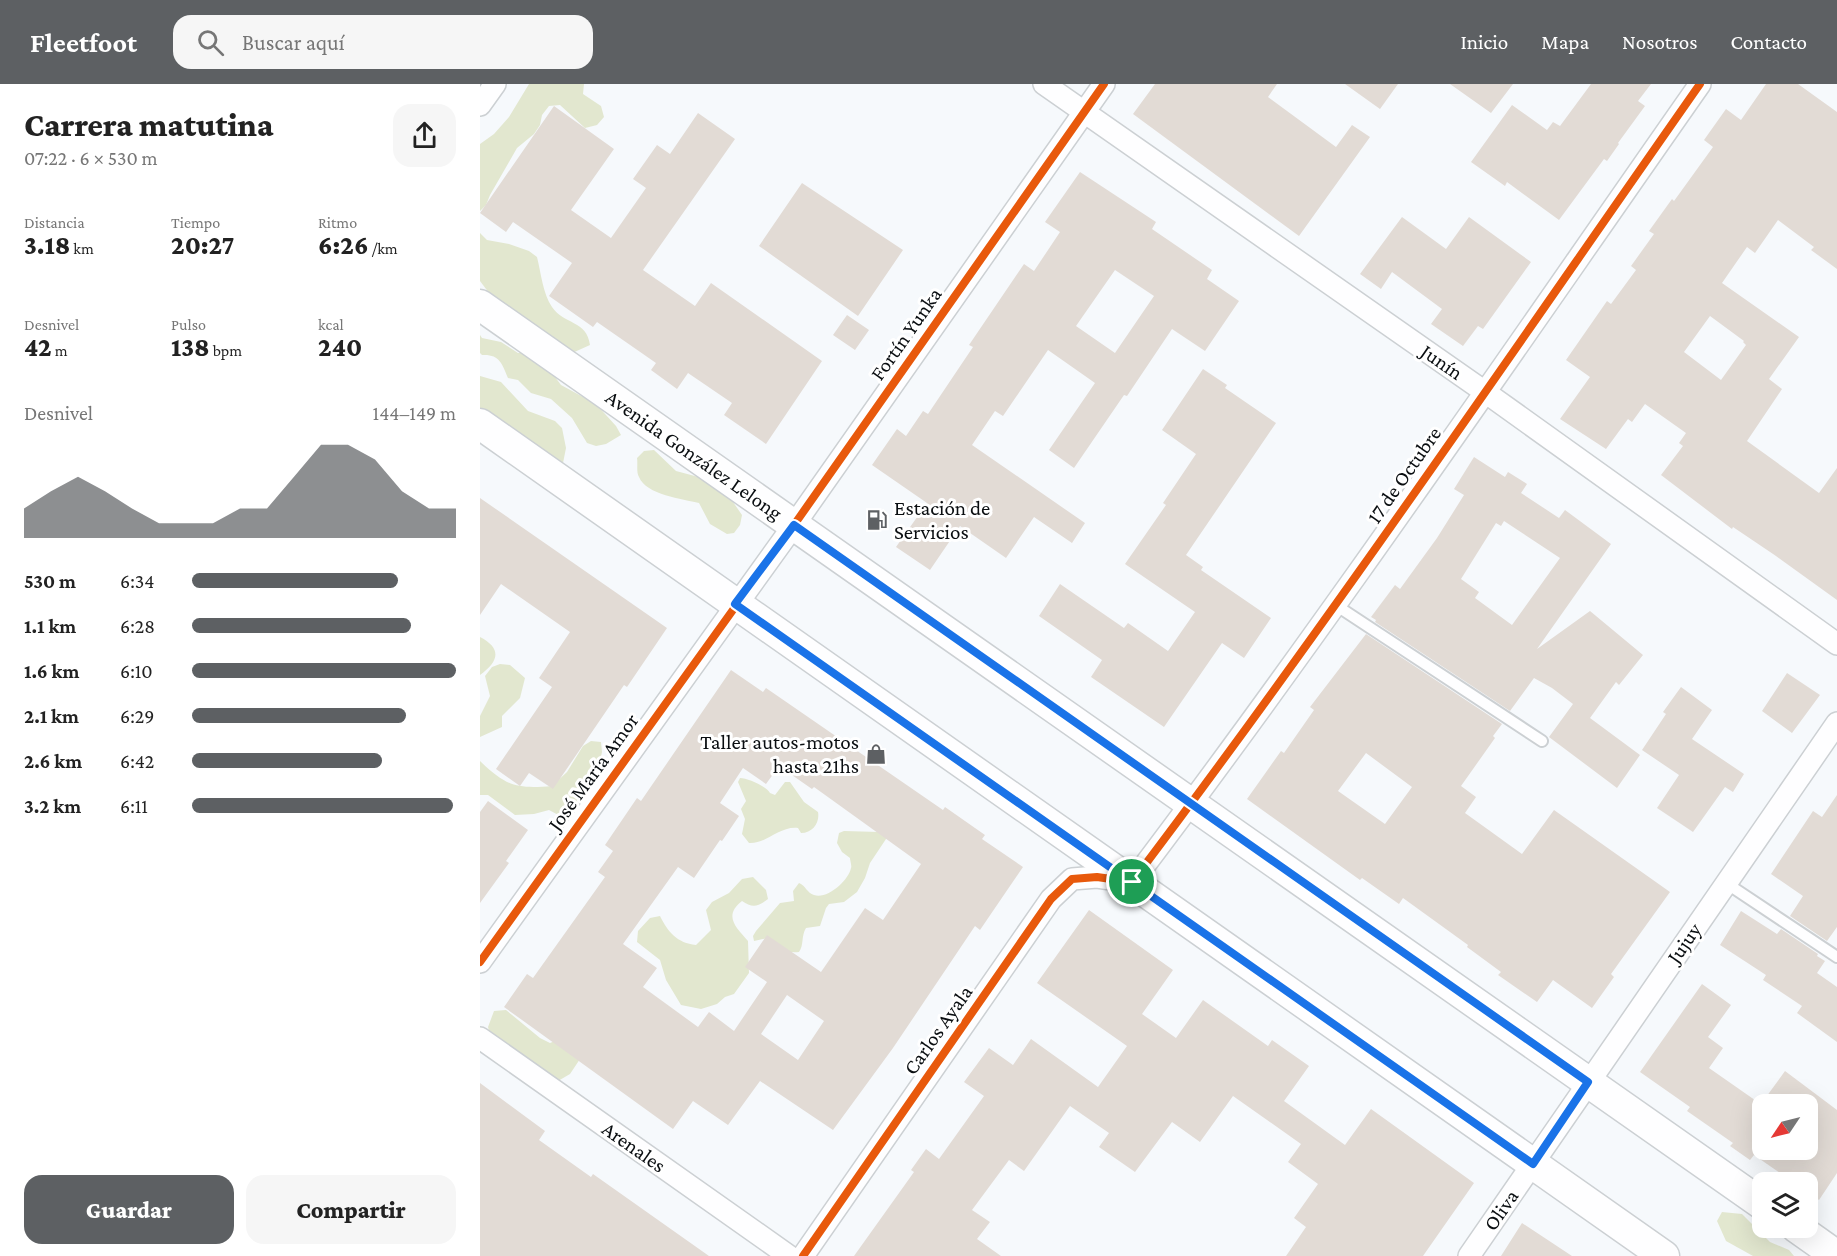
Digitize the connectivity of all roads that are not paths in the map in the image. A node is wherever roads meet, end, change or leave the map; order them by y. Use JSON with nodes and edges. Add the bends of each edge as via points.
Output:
{"nodes":[{"id":1,"x":495,"y":84,"type":"edge"},
{"id":2,"x":1044,"y":84,"type":"edge"},
{"id":3,"x":1104,"y":84,"type":"edge"},
{"id":4,"x":1700,"y":84,"type":"edge"},
{"id":5,"x":480,"y":105,"type":"edge"},
{"id":6,"x":1085,"y":112,"type":"junction"},
{"id":7,"x":480,"y":305,"type":"edge"},
{"id":8,"x":1485,"y":392,"type":"junction"},
{"id":9,"x":480,"y":424,"type":"edge"},
{"id":10,"x":794,"y":525,"type":"junction"},
{"id":11,"x":735,"y":604,"type":"junction"},
{"id":12,"x":1334,"y":604,"type":"junction"},
{"id":13,"x":1837,"y":644,"type":"edge"},
{"id":14,"x":1837,"y":723,"type":"edge"},
{"id":15,"x":1542,"y":741,"type":"dead end"},
{"id":16,"x":1192,"y":804,"type":"junction"},
{"id":17,"x":1132,"y":882,"type":"junction"},
{"id":18,"x":1726,"y":883,"type":"junction"},
{"id":19,"x":1837,"y":957,"type":"edge"},
{"id":20,"x":480,"y":962,"type":"edge"},
{"id":21,"x":480,"y":1038,"type":"edge"},
{"id":22,"x":1588,"y":1082,"type":"junction"},
{"id":23,"x":1533,"y":1164,"type":"junction"},
{"id":24,"x":1752,"y":1197,"type":"edge"},
{"id":25,"x":1812,"y":1238,"type":"edge"},
{"id":26,"x":789,"y":1256,"type":"edge"},
{"id":27,"x":803,"y":1256,"type":"edge"},
{"id":28,"x":1468,"y":1256,"type":"edge"},
{"id":29,"x":1664,"y":1256,"type":"edge"},
{"id":30,"x":1837,"y":1256,"type":"edge"}],
"edges":[{"from":1,"to":5,"type":"street"},
{"from":2,"to":6,"type":"street","name":"Junín"},
{"from":3,"to":6,"type":"street","name":"Fortín Yunka"},
{"from":4,"to":8,"type":"street","name":"17 de Octubre"},
{"from":6,"to":8,"type":"street","name":"Junín"},
{"from":6,"to":10,"type":"street","name":"Fortín Yunka"},
{"from":7,"to":10,"type":"main road","name":"Avenida González Lelong"},
{"from":8,"to":12,"type":"street","name":"17 de Octubre"},
{"from":8,"to":13,"type":"street","name":"Junín"},
{"from":9,"to":11,"type":"main road"},
{"from":10,"to":11,"type":"street","name":"Fortín Yunka"},
{"from":10,"to":16,"type":"main road","name":"Avenida González Lelong"},
{"from":11,"to":17,"type":"main road"},
{"from":11,"to":20,"type":"street","name":"José María Amor"},
{"from":12,"to":15,"type":"lane"},
{"from":12,"to":16,"type":"street","name":"17 de Octubre"},
{"from":14,"to":18,"type":"street","name":"Jujuy"},
{"from":16,"to":17,"type":"street","name":"17 de Octubre"},
{"from":16,"to":22,"type":"main road","name":"Avenida González Lelong"},
{"from":17,"to":23,"type":"main road"},
{"from":17,"to":27,"type":"street","name":"Carlos Ayala","via":[[1097,877],[1072,879],[1051,899]]},
{"from":18,"to":19,"type":"lane"},
{"from":18,"to":22,"type":"street","name":"Jujuy"},
{"from":21,"to":26,"type":"street","name":"Arenales"},
{"from":22,"to":23,"type":"street","name":"Jujuy"},
{"from":22,"to":24,"type":"main road","name":"Avenida González Lelong"},
{"from":23,"to":28,"type":"street","name":"Oliva"},
{"from":23,"to":29,"type":"main road"},
{"from":25,"to":30,"type":"main road"}]}
